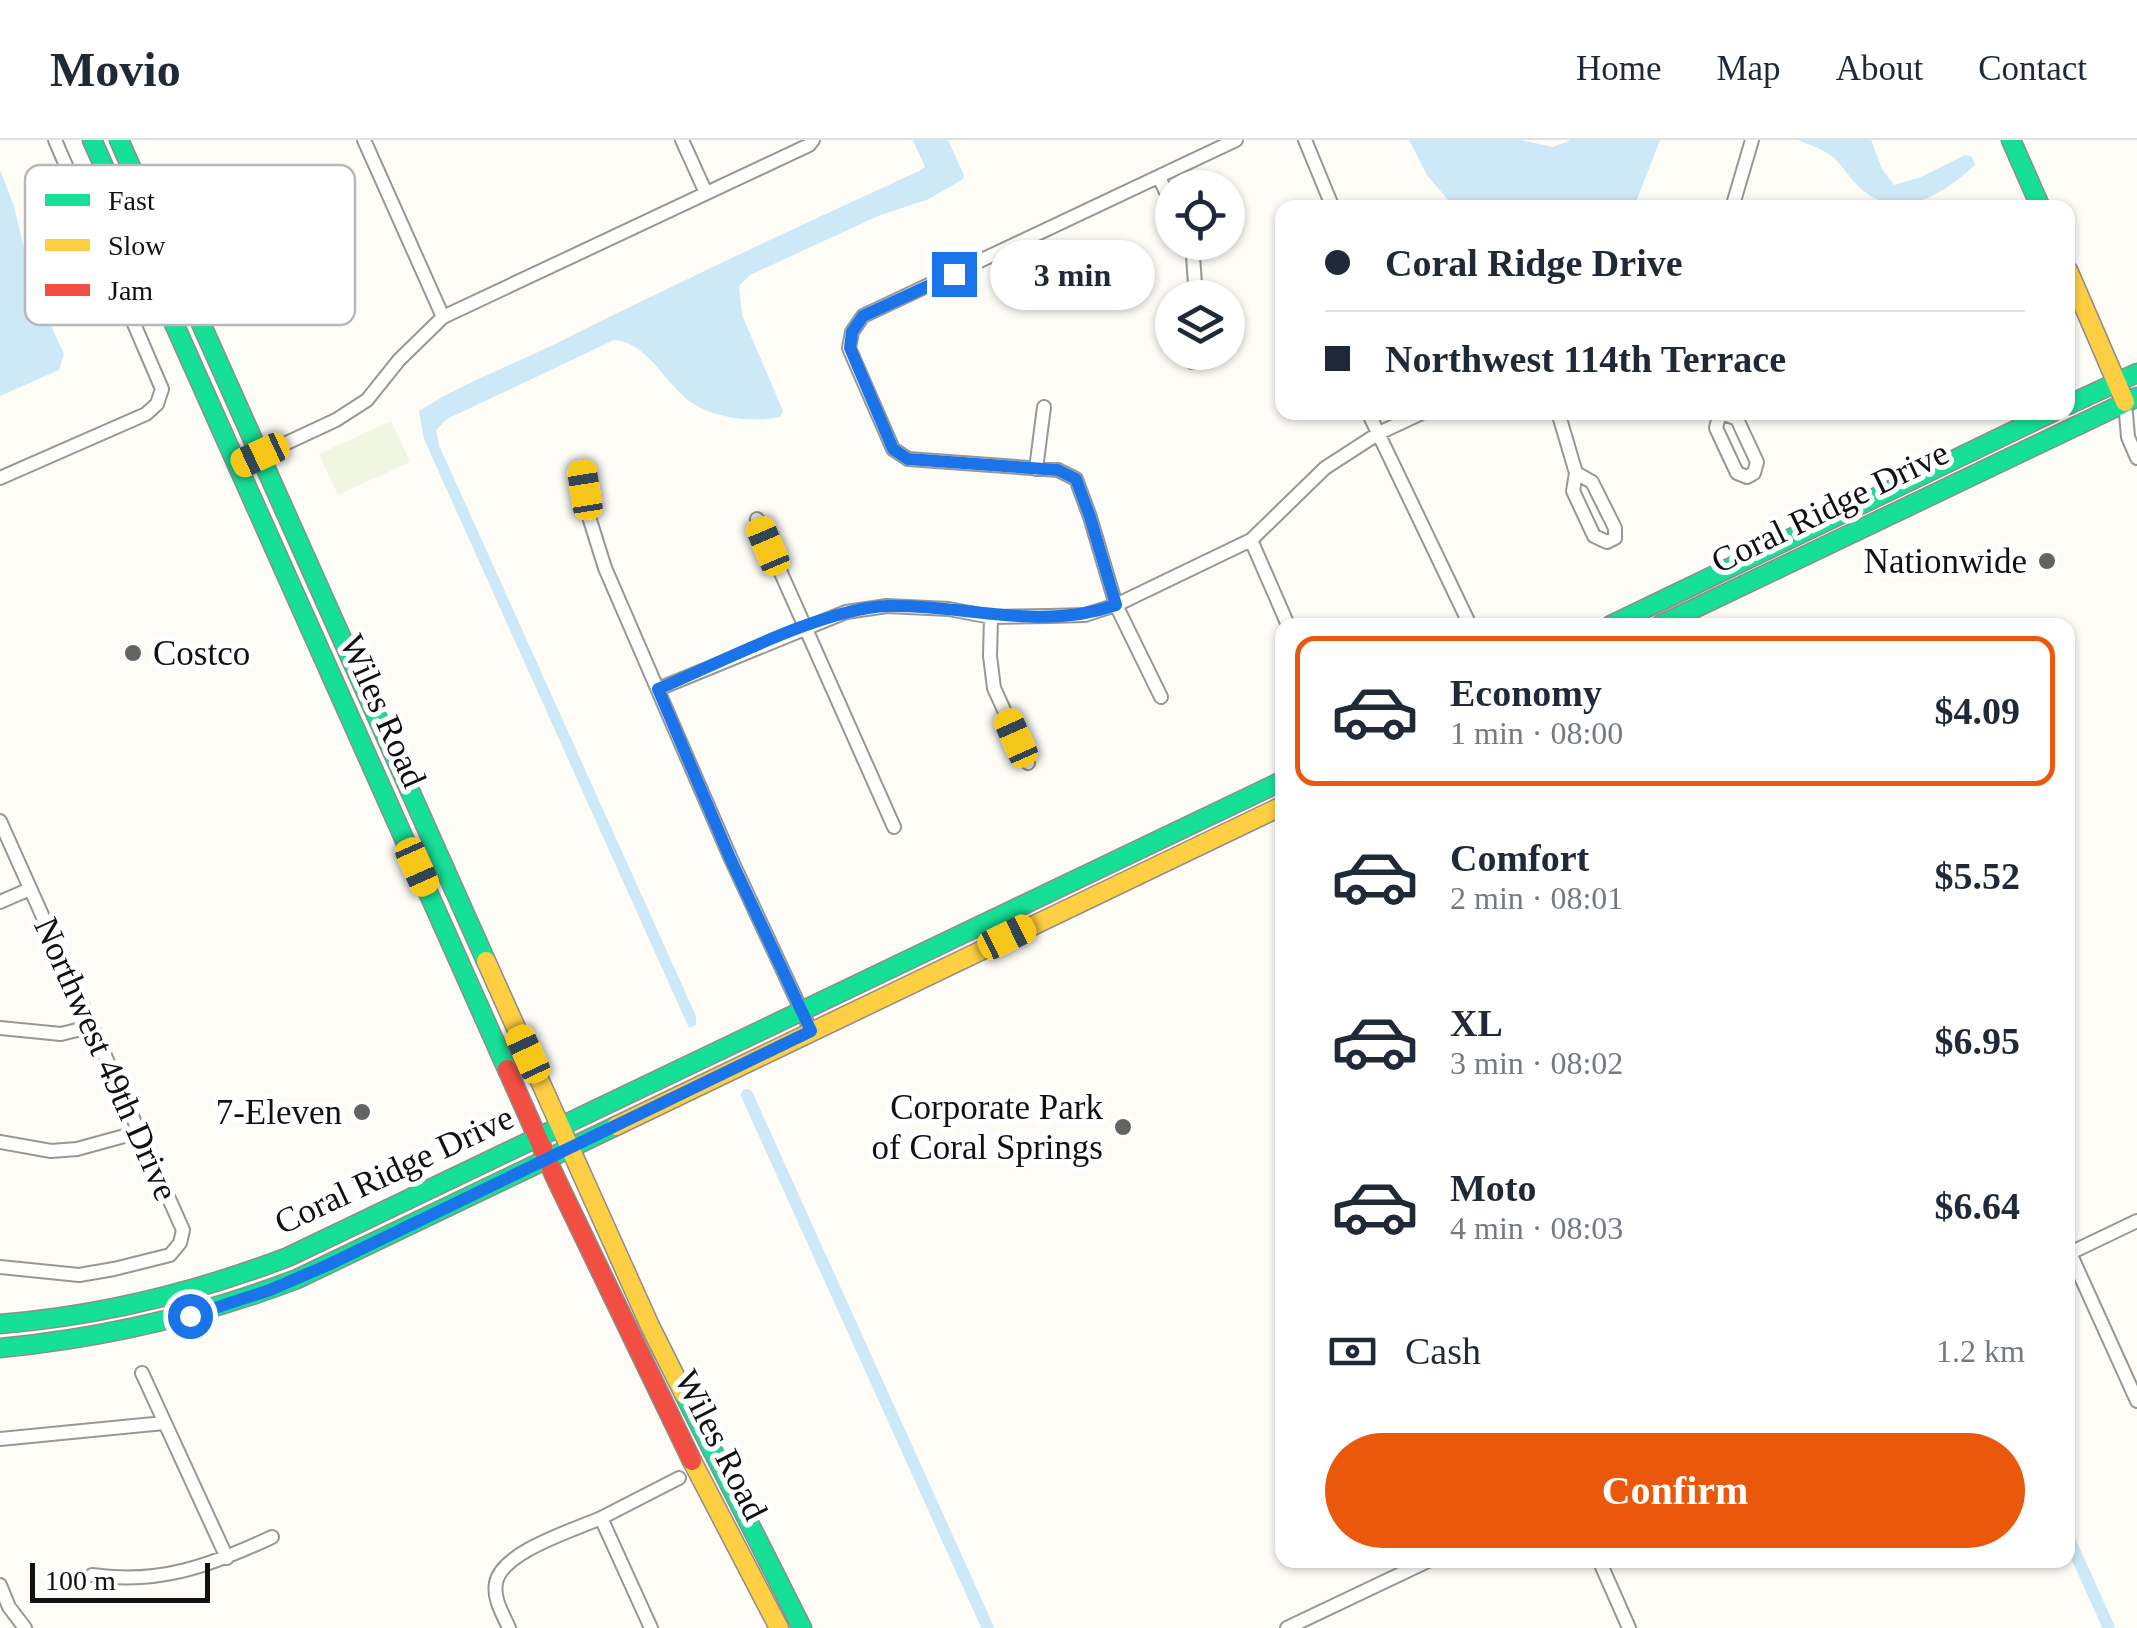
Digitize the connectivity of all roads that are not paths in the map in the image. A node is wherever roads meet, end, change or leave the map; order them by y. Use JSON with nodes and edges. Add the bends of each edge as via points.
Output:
{"nodes":[{"id":1,"x":55,"y":140,"type":"edge"},
{"id":2,"x":92,"y":140,"type":"edge"},
{"id":3,"x":119,"y":140,"type":"edge"},
{"id":4,"x":364,"y":140,"type":"edge"},
{"id":5,"x":682,"y":140,"type":"edge"},
{"id":6,"x":813,"y":140,"type":"edge"},
{"id":7,"x":1236,"y":140,"type":"edge"},
{"id":8,"x":1305,"y":140,"type":"edge"},
{"id":9,"x":1752,"y":140,"type":"edge"},
{"id":10,"x":2011,"y":140,"type":"edge"},
{"id":11,"x":66,"y":165,"type":"edge"},
{"id":12,"x":103,"y":165,"type":"edge"},
{"id":13,"x":130,"y":165,"type":"edge"},
{"id":14,"x":1174,"y":170,"type":"edge"},
{"id":15,"x":1155,"y":179,"type":"edge"},
{"id":16,"x":706,"y":193,"type":"junction"},
{"id":17,"x":1330,"y":200,"type":"edge"},
{"id":18,"x":1734,"y":200,"type":"edge"},
{"id":19,"x":2037,"y":200,"type":"edge"},
{"id":20,"x":2075,"y":286,"type":"edge"},
{"id":21,"x":443,"y":317,"type":"junction"},
{"id":22,"x":134,"y":325,"type":"edge"},
{"id":23,"x":174,"y":325,"type":"edge"},
{"id":24,"x":202,"y":325,"type":"edge"},
{"id":25,"x":2137,"y":372,"type":"edge"},
{"id":26,"x":2116,"y":382,"type":"junction"},
{"id":27,"x":2075,"y":402,"type":"edge"},
{"id":28,"x":2133,"y":405,"type":"edge"},
{"id":29,"x":1044,"y":407,"type":"dead end"},
{"id":30,"x":1372,"y":420,"type":"edge"},
{"id":31,"x":1406,"y":420,"type":"edge"},
{"id":32,"x":1560,"y":420,"type":"edge"},
{"id":33,"x":1718,"y":420,"type":"edge"},
{"id":34,"x":1737,"y":420,"type":"edge"},
{"id":35,"x":2036,"y":420,"type":"edge"},
{"id":36,"x":1378,"y":433,"type":"junction"},
{"id":37,"x":260,"y":455,"type":"junction"},
{"id":38,"x":2137,"y":458,"type":"edge"},
{"id":39,"x":237,"y":466,"type":"junction"},
{"id":40,"x":1036,"y":469,"type":"junction"},
{"id":41,"x":582,"y":470,"type":"dead end"},
{"id":42,"x":1576,"y":473,"type":"junction"},
{"id":43,"x":0,"y":478,"type":"edge"},
{"id":44,"x":757,"y":519,"type":"dead end"},
{"id":45,"x":1251,"y":540,"type":"junction"},
{"id":46,"x":1116,"y":605,"type":"junction"},
{"id":47,"x":992,"y":617,"type":"junction"},
{"id":48,"x":1285,"y":618,"type":"edge"},
{"id":49,"x":1467,"y":618,"type":"edge"},
{"id":50,"x":1626,"y":618,"type":"edge"},
{"id":51,"x":1675,"y":618,"type":"edge"},
{"id":52,"x":804,"y":628,"type":"junction"},
{"id":53,"x":658,"y":689,"type":"junction"},
{"id":54,"x":1161,"y":698,"type":"dead end"},
{"id":55,"x":1028,"y":763,"type":"dead end"},
{"id":56,"x":1275,"y":784,"type":"edge"},
{"id":57,"x":1275,"y":809,"type":"edge"},
{"id":58,"x":0,"y":822,"type":"edge"},
{"id":59,"x":894,"y":827,"type":"dead end"},
{"id":60,"x":30,"y":889,"type":"junction"},
{"id":61,"x":0,"y":902,"type":"edge"},
{"id":62,"x":802,"y":1012,"type":"junction"},
{"id":63,"x":92,"y":1026,"type":"junction"},
{"id":64,"x":0,"y":1028,"type":"edge"},
{"id":65,"x":811,"y":1031,"type":"junction"},
{"id":66,"x":561,"y":1127,"type":"junction"},
{"id":67,"x":139,"y":1132,"type":"junction"},
{"id":68,"x":538,"y":1138,"type":"junction"},
{"id":69,"x":0,"y":1142,"type":"edge"},
{"id":70,"x":570,"y":1148,"type":"junction"},
{"id":71,"x":548,"y":1159,"type":"junction"},
{"id":72,"x":2137,"y":1221,"type":"edge"},
{"id":73,"x":2075,"y":1251,"type":"edge"},
{"id":74,"x":0,"y":1267,"type":"edge"},
{"id":75,"x":2075,"y":1267,"type":"edge"},
{"id":76,"x":0,"y":1324,"type":"edge"},
{"id":77,"x":0,"y":1348,"type":"edge"},
{"id":78,"x":142,"y":1373,"type":"dead end"},
{"id":79,"x":2137,"y":1401,"type":"edge"},
{"id":80,"x":164,"y":1423,"type":"junction"},
{"id":81,"x":0,"y":1439,"type":"edge"},
{"id":82,"x":678,"y":1478,"type":"dead end"},
{"id":83,"x":601,"y":1518,"type":"junction"},
{"id":84,"x":272,"y":1538,"type":"dead end"},
{"id":85,"x":227,"y":1558,"type":"junction"},
{"id":86,"x":1413,"y":1568,"type":"edge"},
{"id":87,"x":1603,"y":1568,"type":"edge"},
{"id":88,"x":92,"y":1576,"type":"dead end"},
{"id":89,"x":0,"y":1585,"type":"edge"},
{"id":90,"x":5,"y":1610,"type":"edge"},
{"id":91,"x":21,"y":1627,"type":"edge"},
{"id":92,"x":509,"y":1628,"type":"edge"},
{"id":93,"x":651,"y":1628,"type":"edge"},
{"id":94,"x":779,"y":1628,"type":"edge"},
{"id":95,"x":802,"y":1628,"type":"edge"},
{"id":96,"x":1287,"y":1628,"type":"edge"},
{"id":97,"x":1629,"y":1628,"type":"edge"}],
"edges":[{"from":1,"to":11,"type":"street"},
{"from":2,"to":12,"type":"main road","name":"Wiles Road"},
{"from":3,"to":13,"type":"main road","name":"Wiles Road"},
{"from":4,"to":21,"type":"street"},
{"from":5,"to":16,"type":"street"},
{"from":6,"to":16,"type":"street"},
{"from":7,"to":14,"type":"street"},
{"from":8,"to":17,"type":"street"},
{"from":9,"to":18,"type":"street"},
{"from":10,"to":19,"type":"main road"},
{"from":15,"to":40,"type":"street","via":[[863,316],[852,332],[850,348],[893,449],[908,459]]},
{"from":16,"to":21,"type":"street"},
{"from":20,"to":26,"type":"main road"},
{"from":21,"to":37,"type":"street","via":[[367,400]]},
{"from":22,"to":43,"type":"street","via":[[162,389],[157,404]]},
{"from":23,"to":39,"type":"main road","name":"Wiles Road"},
{"from":24,"to":37,"type":"main road","name":"Wiles Road"},
{"from":25,"to":26,"type":"main road"},
{"from":26,"to":27,"type":"main road"},
{"from":26,"to":28,"type":"main road"},
{"from":28,"to":38,"type":"street","via":[[2128,437]]},
{"from":28,"to":51,"type":"main road","name":"Coral Ridge Drive"},
{"from":29,"to":40,"type":"street"},
{"from":30,"to":36,"type":"street"},
{"from":31,"to":36,"type":"street"},
{"from":32,"to":42,"type":"street"},
{"from":33,"to":34,"type":"street","via":[[1737,473],[1747,477],[1757,462]]},
{"from":35,"to":50,"type":"main road","name":"Coral Ridge Drive"},
{"from":36,"to":45,"type":"street","via":[[1326,468]]},
{"from":36,"to":49,"type":"street"},
{"from":37,"to":39,"type":"street"},
{"from":37,"to":66,"type":"main road","name":"Wiles Road"},
{"from":39,"to":68,"type":"main road","name":"Wiles Road"},
{"from":40,"to":46,"type":"street","via":[[1076,479]]},
{"from":41,"to":53,"type":"street","via":[[605,568]]},
{"from":42,"to":42,"type":"street","via":[[1573,492],[1594,536],[1615,538],[1592,482]]},
{"from":44,"to":52,"type":"street"},
{"from":45,"to":46,"type":"street"},
{"from":45,"to":48,"type":"street"},
{"from":46,"to":47,"type":"street","via":[[1085,616]]},
{"from":46,"to":54,"type":"street"},
{"from":47,"to":52,"type":"street","via":[[887,606]]},
{"from":47,"to":55,"type":"street","via":[[994,688]]},
{"from":52,"to":53,"type":"street"},
{"from":52,"to":59,"type":"street"},
{"from":53,"to":62,"type":"street"},
{"from":56,"to":62,"type":"main road","name":"Coral Ridge Drive"},
{"from":57,"to":65,"type":"main road","name":"Coral Ridge Drive"},
{"from":58,"to":60,"type":"street","name":"Northwest 49th Drive"},
{"from":60,"to":61,"type":"street"},
{"from":60,"to":63,"type":"street","name":"Northwest 49th Drive"},
{"from":62,"to":65,"type":"street"},
{"from":62,"to":66,"type":"main road","name":"Coral Ridge Drive"},
{"from":63,"to":64,"type":"street","via":[[61,1034]]},
{"from":63,"to":67,"type":"street","name":"Northwest 49th Drive"},
{"from":65,"to":70,"type":"main road","name":"Coral Ridge Drive"},
{"from":66,"to":68,"type":"main road","name":"Coral Ridge Drive"},
{"from":66,"to":70,"type":"main road","name":"Wiles Road"},
{"from":67,"to":69,"type":"street","via":[[51,1151]]},
{"from":67,"to":74,"type":"street","name":"Northwest 49th Drive","via":[[183,1230],[170,1254],[79,1275]]},
{"from":68,"to":71,"type":"main road","name":"Wiles Road"},
{"from":68,"to":76,"type":"main road","name":"Coral Ridge Drive","via":[[248,1272],[122,1308]]},
{"from":70,"to":71,"type":"main road","name":"Coral Ridge Drive"},
{"from":70,"to":95,"type":"main road","name":"Wiles Road","via":[[650,1326]]},
{"from":71,"to":77,"type":"main road","name":"Coral Ridge Drive","via":[[256,1294],[119,1332]]},
{"from":71,"to":94,"type":"main road","name":"Wiles Road","via":[[648,1374]]},
{"from":72,"to":73,"type":"street"},
{"from":75,"to":79,"type":"street"},
{"from":78,"to":80,"type":"street"},
{"from":80,"to":81,"type":"street"},
{"from":80,"to":85,"type":"street"},
{"from":82,"to":83,"type":"street"},
{"from":83,"to":92,"type":"street","via":[[504,1565],[496,1600]]},
{"from":83,"to":93,"type":"street"},
{"from":84,"to":85,"type":"street"},
{"from":85,"to":88,"type":"street","via":[[178,1572]]},
{"from":86,"to":96,"type":"street"},
{"from":87,"to":97,"type":"street"},
{"from":89,"to":90,"type":"street"},
{"from":90,"to":91,"type":"street"}]}
